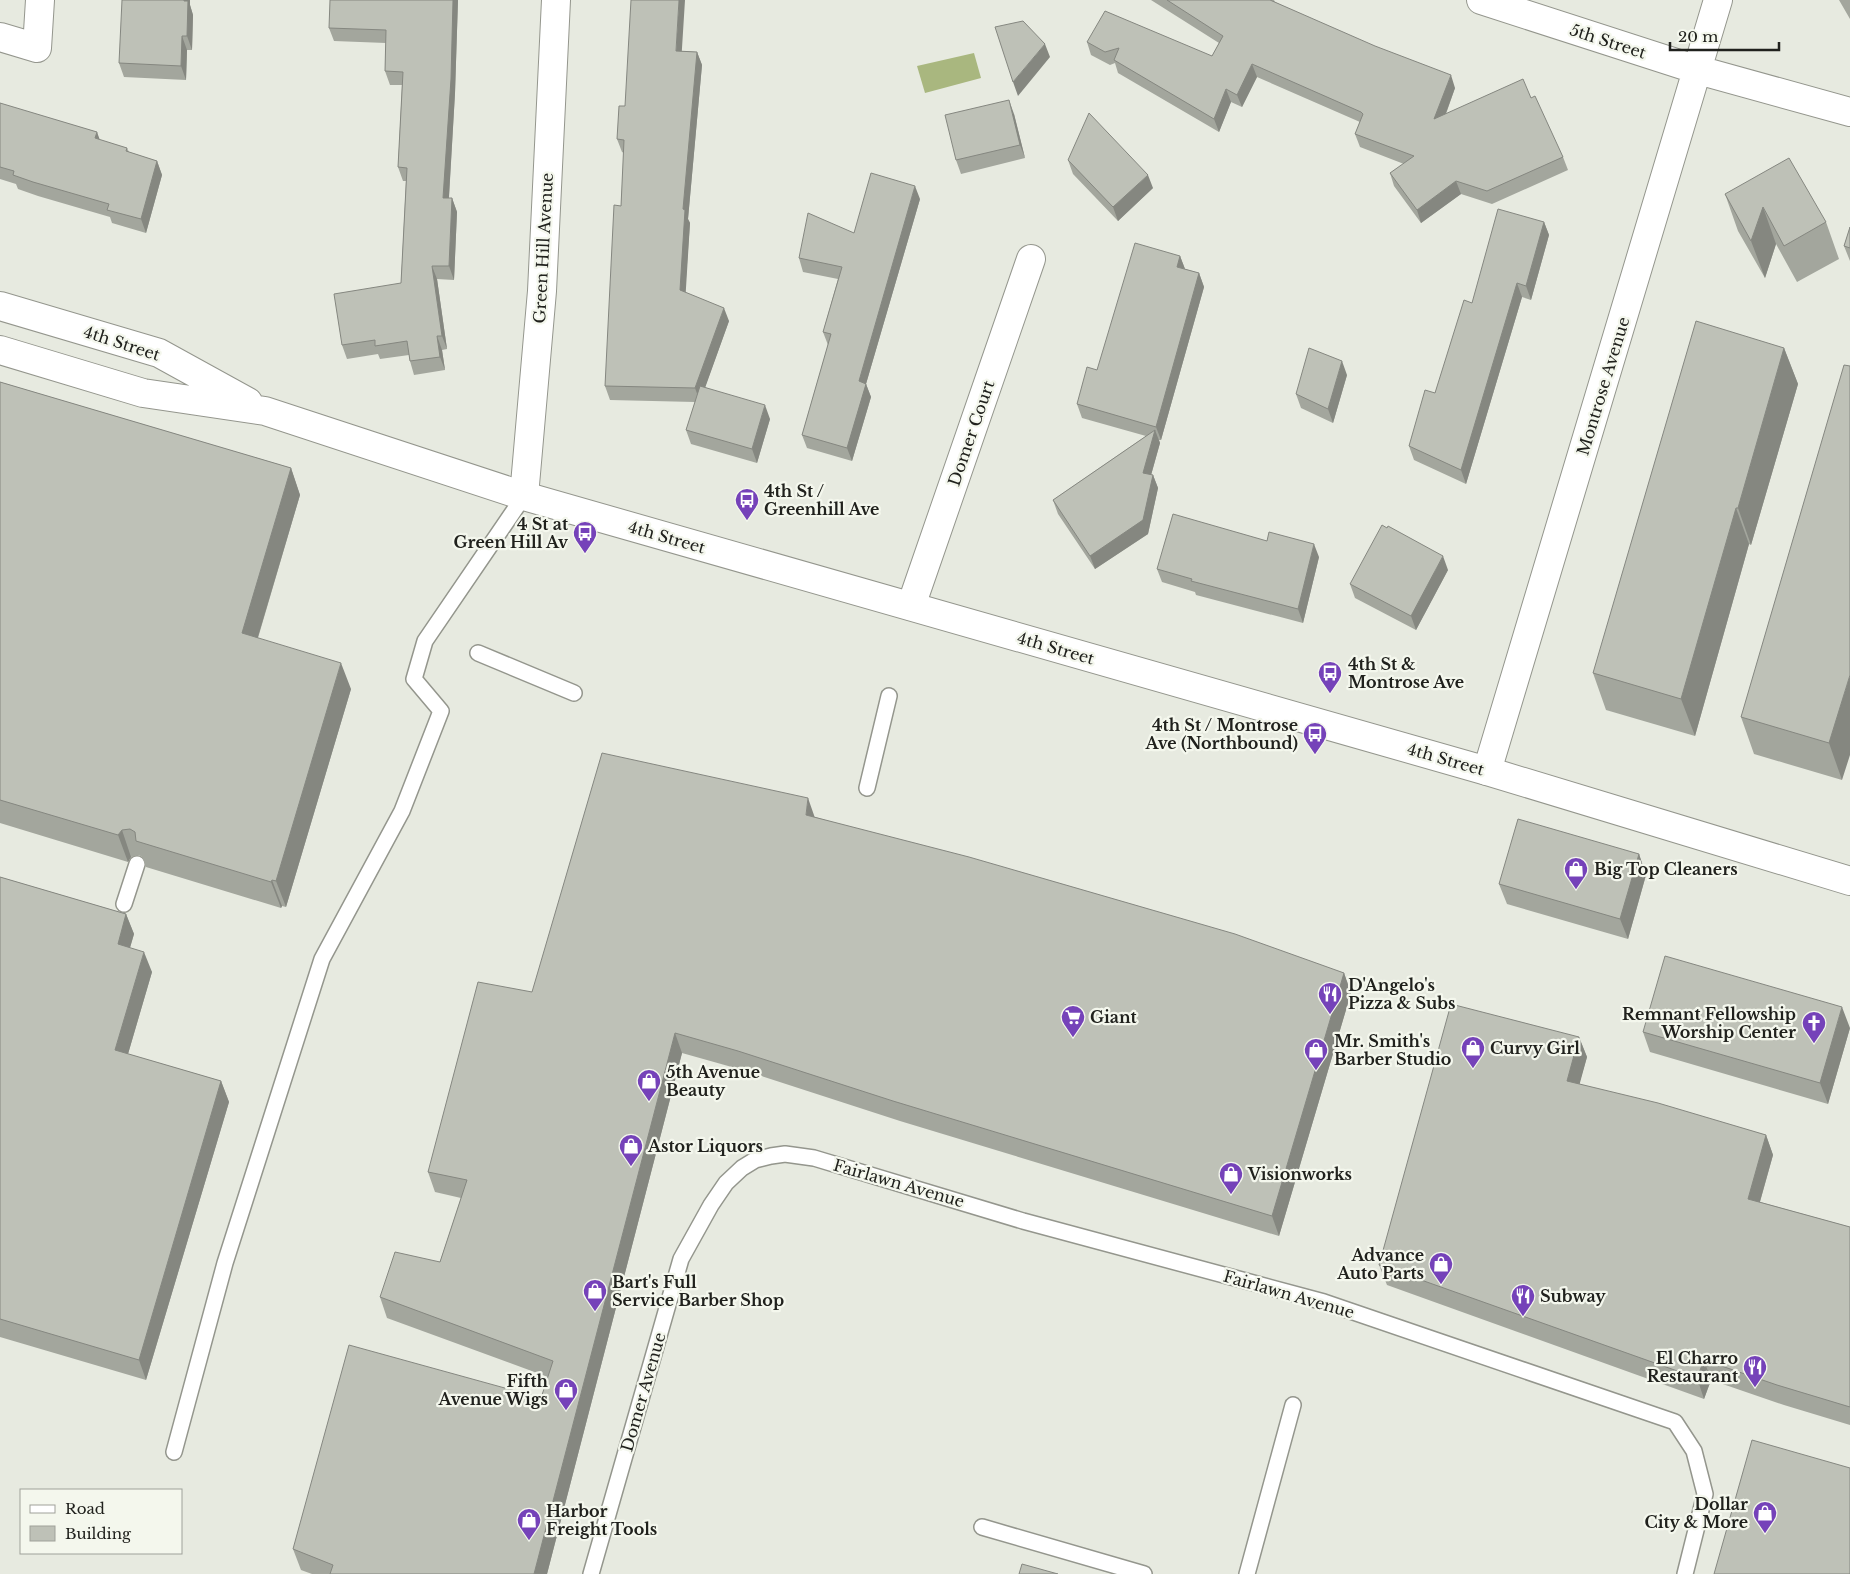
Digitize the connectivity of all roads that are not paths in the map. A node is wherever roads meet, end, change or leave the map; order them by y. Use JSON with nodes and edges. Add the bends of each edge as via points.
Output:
{"nodes":[{"id":1,"x":40,"y":0,"type":"edge"},
{"id":2,"x":556,"y":0,"type":"edge"},
{"id":3,"x":1481,"y":0,"type":"edge"},
{"id":4,"x":1718,"y":0,"type":"edge"},
{"id":5,"x":0,"y":37,"type":"edge"},
{"id":6,"x":1698,"y":70,"type":"junction"},
{"id":7,"x":1850,"y":112,"type":"edge"},
{"id":8,"x":1031,"y":259,"type":"dead end"},
{"id":9,"x":0,"y":306,"type":"edge"},
{"id":10,"x":0,"y":350,"type":"edge"},
{"id":11,"x":264,"y":411,"type":"junction"},
{"id":12,"x":524,"y":496,"type":"junction"},
{"id":13,"x":911,"y":606,"type":"junction"},
{"id":14,"x":478,"y":653,"type":"dead end"},
{"id":15,"x":574,"y":693,"type":"dead end"},
{"id":16,"x":889,"y":696,"type":"dead end"},
{"id":17,"x":1487,"y":771,"type":"junction"},
{"id":18,"x":866,"y":788,"type":"dead end"},
{"id":19,"x":137,"y":864,"type":"edge"},
{"id":20,"x":1850,"y":881,"type":"edge"},
{"id":21,"x":124,"y":904,"type":"dead end"},
{"id":22,"x":742,"y":1168,"type":"joint"},
{"id":23,"x":1293,"y":1405,"type":"dead end"},
{"id":24,"x":174,"y":1452,"type":"dead end"},
{"id":25,"x":982,"y":1528,"type":"dead end"},
{"id":26,"x":591,"y":1574,"type":"edge"},
{"id":27,"x":1144,"y":1574,"type":"edge"},
{"id":28,"x":1247,"y":1574,"type":"edge"},
{"id":29,"x":1685,"y":1574,"type":"edge"}],
"edges":[{"from":1,"to":5,"type":"street","via":[[38,48]]},
{"from":2,"to":12,"type":"street","name":"Green Hill Avenue","via":[[542,291]]},
{"from":3,"to":6,"type":"street","name":"5th Street"},
{"from":4,"to":6,"type":"street","name":"Montrose Avenue"},
{"from":6,"to":7,"type":"street","name":"5th Street"},
{"from":6,"to":17,"type":"street","name":"Montrose Avenue"},
{"from":8,"to":13,"type":"street","name":"Domer Court"},
{"from":9,"to":11,"type":"street","name":"4th Street","via":[[159,352]]},
{"from":10,"to":11,"type":"street","name":"4th Street","via":[[144,393]]},
{"from":11,"to":12,"type":"street","name":"4th Street"},
{"from":12,"to":13,"type":"street","name":"4th Street"},
{"from":12,"to":24,"type":"lane","via":[[425,641],[414,679],[441,710],[402,811],[322,959],[225,1263]]},
{"from":13,"to":17,"type":"street","name":"4th Street"},
{"from":14,"to":15,"type":"lane"},
{"from":16,"to":18,"type":"lane"},
{"from":17,"to":20,"type":"street","name":"4th Street"},
{"from":19,"to":21,"type":"lane"},
{"from":22,"to":26,"type":"lane","name":"Domer Avenue","via":[[711,1204],[681,1259]]},
{"from":22,"to":29,"type":"lane","name":"Fairlawn Avenue","via":[[755,1160],[785,1154],[814,1158],[1023,1221],[1324,1302],[1675,1422],[1694,1451],[1705,1494]]},
{"from":23,"to":28,"type":"lane"},
{"from":25,"to":27,"type":"lane"}]}
